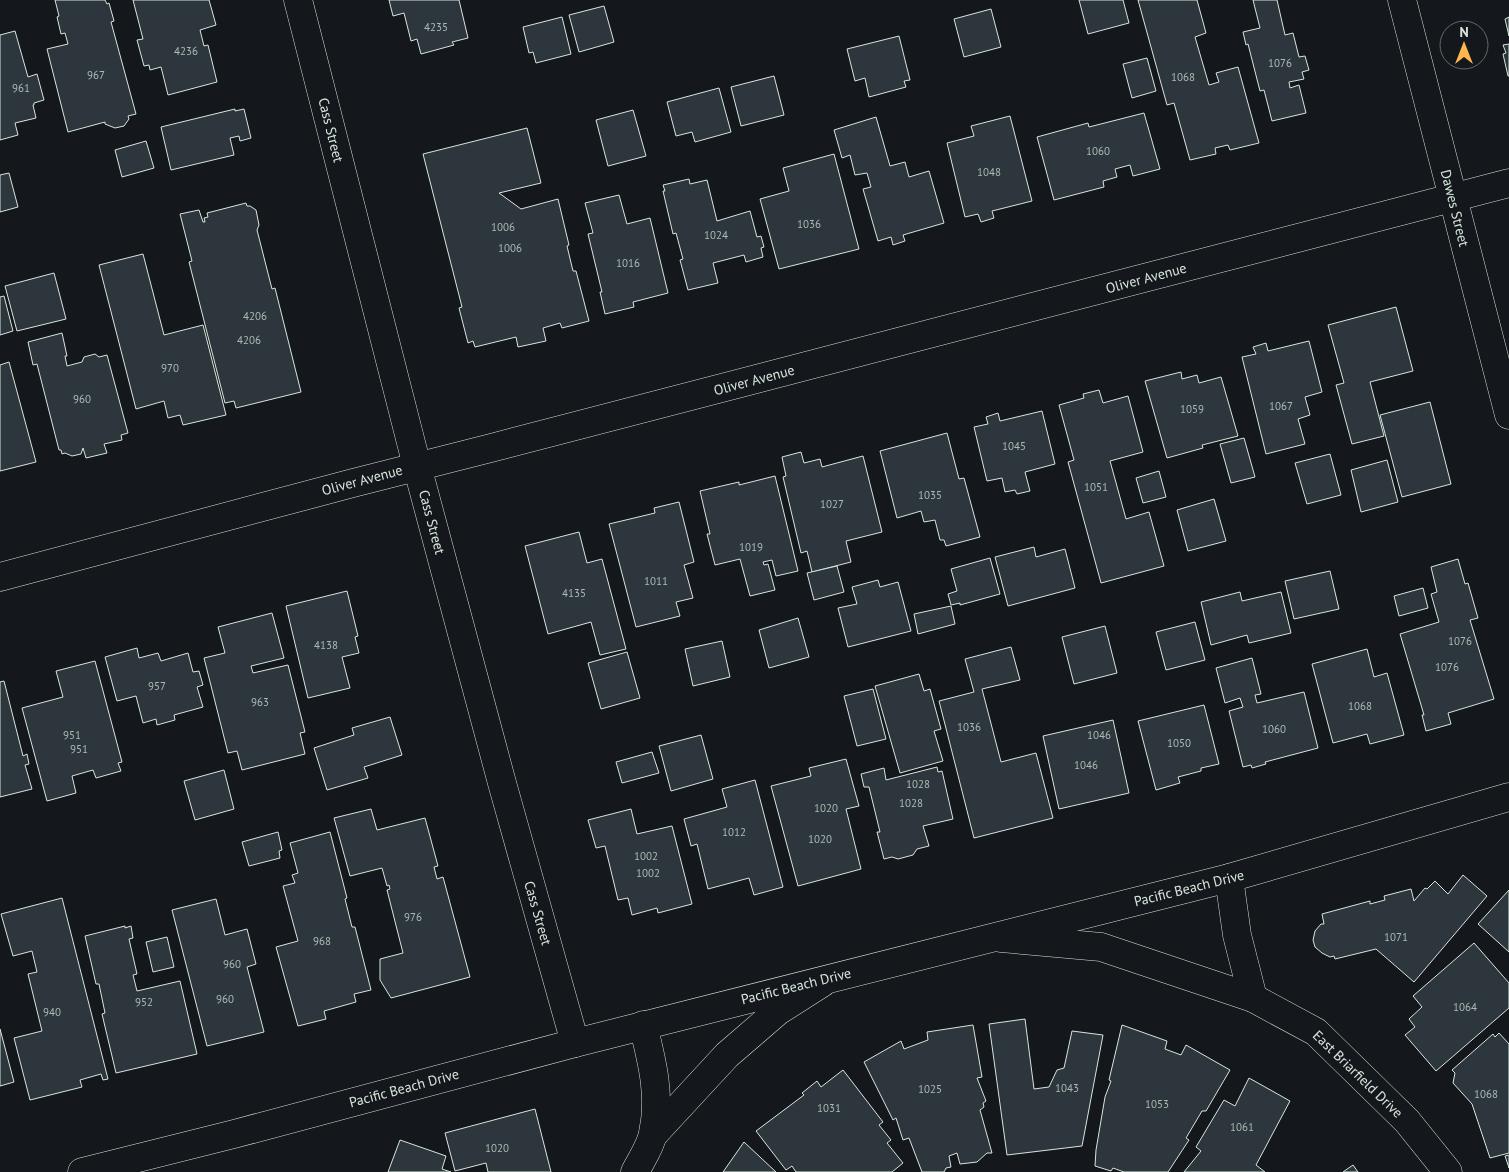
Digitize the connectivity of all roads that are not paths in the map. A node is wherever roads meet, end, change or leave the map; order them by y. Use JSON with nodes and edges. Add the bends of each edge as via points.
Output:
{"nodes":[{"id":1,"x":298,"y":0,"type":"edge"},
{"id":2,"x":1402,"y":0,"type":"edge"},
{"id":3,"x":1509,"y":184,"type":"edge"},
{"id":4,"x":1452,"y":198,"type":"junction"},
{"id":5,"x":1509,"y":415,"type":"edge"},
{"id":6,"x":417,"y":466,"type":"junction"},
{"id":7,"x":0,"y":577,"type":"edge"},
{"id":8,"x":1509,"y":797,"type":"edge"},
{"id":9,"x":1229,"y":878,"type":"junction"},
{"id":10,"x":992,"y":937,"type":"junction"},
{"id":11,"x":832,"y":977,"type":"junction"},
{"id":12,"x":1253,"y":998,"type":"junction"},
{"id":13,"x":643,"y":1025,"type":"junction"},
{"id":14,"x":575,"y":1043,"type":"junction"},
{"id":15,"x":653,"y":1135,"type":"junction"},
{"id":16,"x":82,"y":1172,"type":"edge"},
{"id":17,"x":635,"y":1172,"type":"edge"},
{"id":18,"x":1448,"y":1172,"type":"edge"}],
"edges":[{"from":1,"to":6,"type":"street","name":"Cass Street"},
{"from":2,"to":4,"type":"street","name":"Dawes Street"},
{"from":3,"to":4,"type":"street","name":"Oliver Avenue"},
{"from":4,"to":5,"type":"street","name":"Dawes Street"},
{"from":4,"to":6,"type":"street","name":"Oliver Avenue"},
{"from":6,"to":7,"type":"street","name":"Oliver Avenue"},
{"from":6,"to":14,"type":"street","name":"Cass Street"},
{"from":8,"to":9,"type":"street","name":"Pacific Beach Drive"},
{"from":9,"to":10,"type":"street","name":"Pacific Beach Drive"},
{"from":9,"to":12,"type":"street","via":[[1237,935]]},
{"from":10,"to":11,"type":"street","name":"Pacific Beach Drive"},
{"from":10,"to":12,"type":"street","name":"East Briarfield Drive","via":[[1101,947]]},
{"from":11,"to":13,"type":"street","name":"Pacific Beach Drive"},
{"from":11,"to":15,"type":"street","via":[[778,1010],[727,1055]]},
{"from":12,"to":18,"type":"street","name":"East Briarfield Drive","via":[[1316,1032],[1407,1122]]},
{"from":13,"to":14,"type":"street","name":"Pacific Beach Drive"},
{"from":13,"to":15,"type":"street","via":[[657,1093]]},
{"from":14,"to":16,"type":"street","name":"Pacific Beach Drive"},
{"from":15,"to":17,"type":"street"}]}
